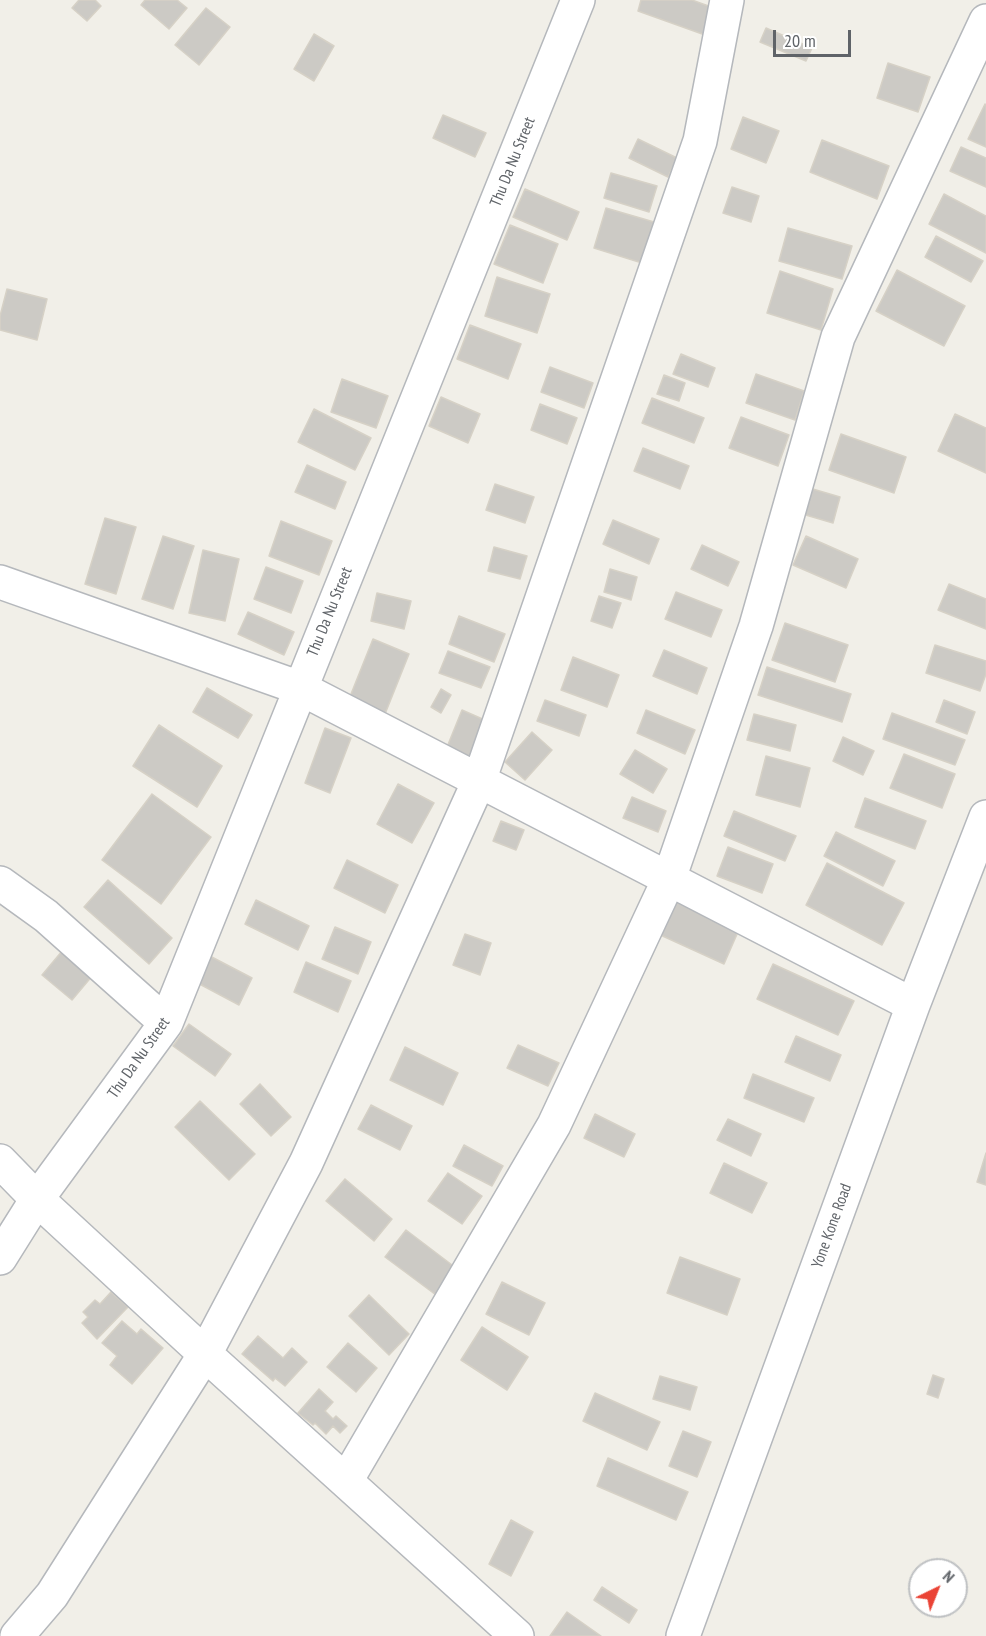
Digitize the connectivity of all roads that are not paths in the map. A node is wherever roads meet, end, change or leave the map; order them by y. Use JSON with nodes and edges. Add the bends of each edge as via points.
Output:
{"nodes":[{"id":1,"x":578,"y":0,"type":"edge"},
{"id":2,"x":727,"y":0,"type":"edge"},
{"id":3,"x":986,"y":21,"type":"edge"},
{"id":4,"x":0,"y":582,"type":"edge"},
{"id":5,"x":300,"y":688,"type":"junction"},
{"id":6,"x":479,"y":781,"type":"junction"},
{"id":7,"x":986,"y":817,"type":"edge"},
{"id":8,"x":669,"y":879,"type":"junction"},
{"id":9,"x":0,"y":883,"type":"edge"},
{"id":10,"x":913,"y":1005,"type":"junction"},
{"id":11,"x":166,"y":1023,"type":"junction"},
{"id":12,"x":0,"y":1161,"type":"edge"},
{"id":13,"x":37,"y":1199,"type":"junction"},
{"id":14,"x":0,"y":1258,"type":"edge"},
{"id":15,"x":205,"y":1354,"type":"junction"},
{"id":16,"x":346,"y":1481,"type":"junction"},
{"id":17,"x":17,"y":1636,"type":"edge"},
{"id":18,"x":517,"y":1636,"type":"edge"},
{"id":19,"x":683,"y":1636,"type":"edge"}],
"edges":[{"from":1,"to":5,"type":"street","name":"Thu Da Nu Street"},
{"from":2,"to":6,"type":"street","via":[[700,141]]},
{"from":3,"to":8,"type":"street","via":[[838,337],[756,626]]},
{"from":4,"to":5,"type":"street"},
{"from":5,"to":6,"type":"street"},
{"from":5,"to":11,"type":"street","name":"Thu Da Nu Street"},
{"from":6,"to":8,"type":"street"},
{"from":6,"to":15,"type":"street","via":[[306,1163]]},
{"from":7,"to":10,"type":"street","name":"Yone Kone Road"},
{"from":8,"to":10,"type":"street"},
{"from":8,"to":16,"type":"street","via":[[554,1125]]},
{"from":9,"to":11,"type":"street","via":[[46,916]]},
{"from":10,"to":19,"type":"street","name":"Yone Kone Road"},
{"from":11,"to":13,"type":"street","name":"Thu Da Nu Street"},
{"from":12,"to":13,"type":"street"},
{"from":13,"to":14,"type":"street","name":"Thu Da Nu Street"},
{"from":13,"to":15,"type":"street"},
{"from":15,"to":16,"type":"street"},
{"from":15,"to":17,"type":"street","via":[[52,1595]]},
{"from":16,"to":18,"type":"street"}]}
